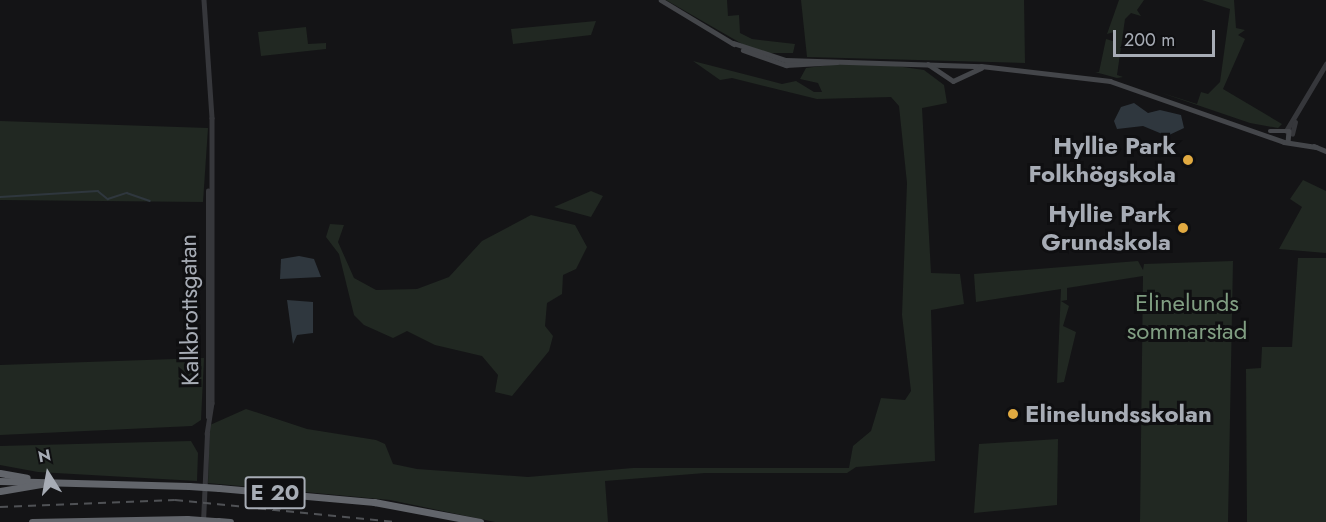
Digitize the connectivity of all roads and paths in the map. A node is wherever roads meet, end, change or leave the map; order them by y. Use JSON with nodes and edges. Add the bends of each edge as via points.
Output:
{"nodes":[{"id":1,"x":204,"y":0,"type":"edge"},
{"id":2,"x":662,"y":0,"type":"edge"},
{"id":3,"x":924,"y":62,"type":"junction"},
{"id":4,"x":1326,"y":64,"type":"edge"},
{"id":5,"x":948,"y":66,"type":"junction"},
{"id":6,"x":959,"y":67,"type":"junction"},
{"id":7,"x":996,"y":67,"type":"junction"},
{"id":8,"x":945,"y":75,"type":"junction"},
{"id":9,"x":961,"y":76,"type":"junction"},
{"id":10,"x":1297,"y":117,"type":"junction"},
{"id":11,"x":1259,"y":128,"type":"junction"},
{"id":12,"x":1285,"y":131,"type":"junction"},
{"id":13,"x":1292,"y":135,"type":"junction"},
{"id":14,"x":1281,"y":139,"type":"junction"},
{"id":15,"x":1288,"y":142,"type":"junction"},
{"id":16,"x":1316,"y":147,"type":"junction"},
{"id":17,"x":1326,"y":151,"type":"edge"},
{"id":18,"x":0,"y":480,"type":"edge"},
{"id":19,"x":16,"y":481,"type":"junction"},
{"id":20,"x":57,"y":482,"type":"junction"},
{"id":21,"x":152,"y":518,"type":"junction"},
{"id":22,"x":218,"y":521,"type":"edge"},
{"id":23,"x":32,"y":522,"type":"edge"},
{"id":24,"x":82,"y":522,"type":"edge"},
{"id":25,"x":202,"y":522,"type":"edge"},
{"id":26,"x":230,"y":522,"type":"edge"},
{"id":27,"x":480,"y":522,"type":"edge"}],
"edges":[{"from":1,"to":25,"type":"street","name":"Kalkbrottsgatan","via":[[210,186]]},
{"from":2,"to":3,"type":"main road","via":[[733,43],[786,65],[854,59]]},
{"from":3,"to":5,"type":"main road"},
{"from":3,"to":8,"type":"main road"},
{"from":4,"to":10,"type":"street"},
{"from":5,"to":6,"type":"main road"},
{"from":5,"to":8,"type":"main road"},
{"from":6,"to":7,"type":"main road"},
{"from":6,"to":9,"type":"main road"},
{"from":7,"to":9,"type":"main road"},
{"from":7,"to":11,"type":"main road","via":[[1110,81]]},
{"from":8,"to":9,"type":"main road","via":[[953,81]]},
{"from":10,"to":12,"type":"street"},
{"from":10,"to":13,"type":"street"},
{"from":11,"to":12,"type":"main road"},
{"from":11,"to":14,"type":"main road"},
{"from":12,"to":13,"type":"main road"},
{"from":12,"to":14,"type":"main road"},
{"from":13,"to":15,"type":"main road"},
{"from":13,"to":16,"type":"main road"},
{"from":14,"to":15,"type":"main road"},
{"from":15,"to":16,"type":"main road"},
{"from":16,"to":17,"type":"main road"},
{"from":18,"to":19,"type":"highway","number":"E 20"},
{"from":18,"to":19,"type":"highway","number":"E 20"},
{"from":19,"to":20,"type":"highway","number":"E 20"},
{"from":19,"to":20,"type":"highway","number":"E 20"},
{"from":20,"to":27,"type":"highway","number":"E 20","bridge":true,"via":[[189,486],[374,502]]},
{"from":21,"to":22,"type":"highway","number":"E 20","bridge":true},
{"from":21,"to":23,"type":"highway","number":"E 20"},
{"from":21,"to":24,"type":"highway","number":"E 20"},
{"from":22,"to":26,"type":"highway","number":"E 20"}]}
